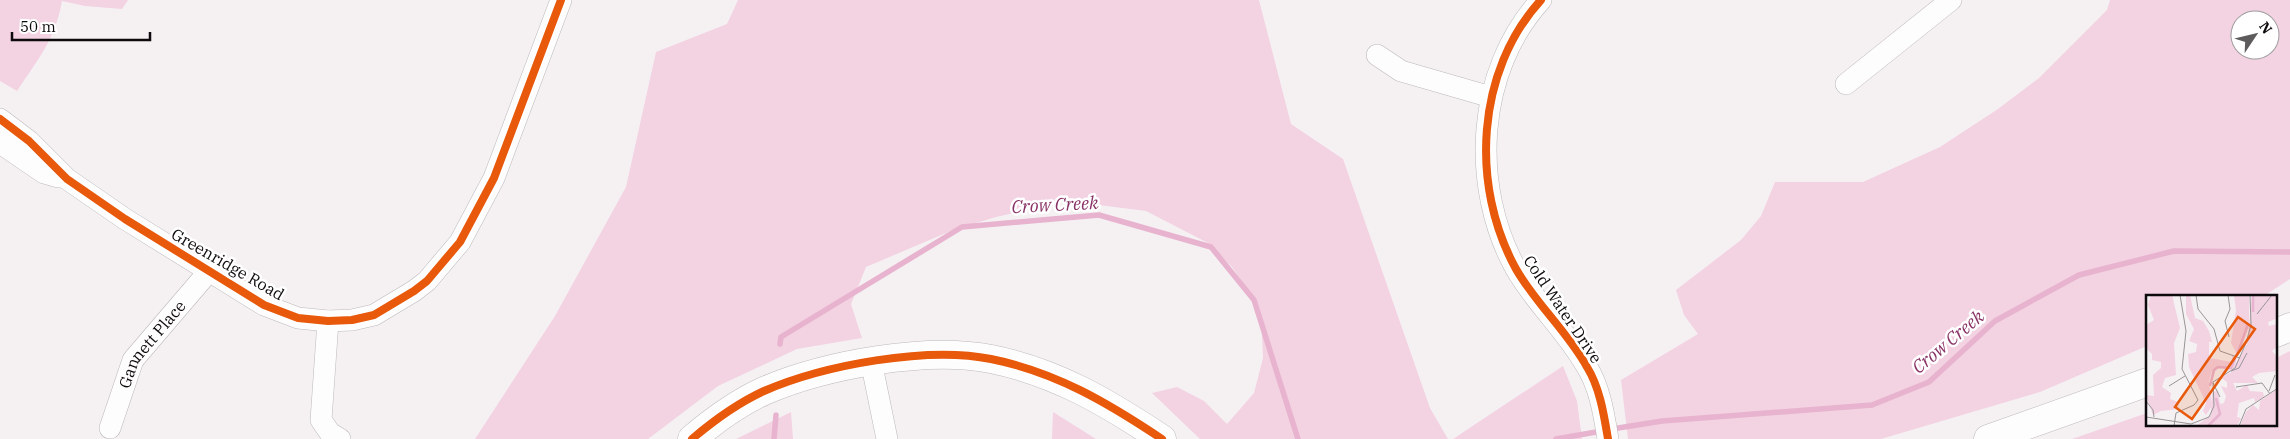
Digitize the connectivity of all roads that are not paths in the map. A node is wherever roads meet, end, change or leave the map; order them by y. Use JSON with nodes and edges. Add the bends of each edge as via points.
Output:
{"nodes":[{"id":1,"x":561,"y":0,"type":"edge"},
{"id":2,"x":1541,"y":0,"type":"edge"},
{"id":3,"x":1951,"y":0,"type":"edge"},
{"id":4,"x":1377,"y":55,"type":"dead end"},
{"id":5,"x":1846,"y":84,"type":"dead end"},
{"id":6,"x":1491,"y":96,"type":"junction"},
{"id":7,"x":0,"y":119,"type":"edge"},
{"id":8,"x":0,"y":143,"type":"edge"},
{"id":9,"x":67,"y":179,"type":"junction"},
{"id":10,"x":210,"y":270,"type":"junction"},
{"id":11,"x":328,"y":321,"type":"junction"},
{"id":12,"x":2290,"y":327,"type":"edge"},
{"id":13,"x":2278,"y":333,"type":"edge"},
{"id":14,"x":871,"y":362,"type":"junction"},
{"id":15,"x":2146,"y":383,"type":"edge"},
{"id":16,"x":110,"y":428,"type":"dead end"},
{"id":17,"x":340,"y":439,"type":"edge"},
{"id":18,"x":692,"y":439,"type":"edge"},
{"id":19,"x":887,"y":439,"type":"edge"},
{"id":20,"x":1162,"y":439,"type":"edge"},
{"id":21,"x":1608,"y":439,"type":"edge"},
{"id":22,"x":1988,"y":439,"type":"edge"}],
"edges":[{"from":1,"to":11,"type":"street","name":"Greenridge Road","via":[[494,178],[460,242],[427,281],[395,304],[374,315]]},
{"from":2,"to":6,"type":"street","name":"Cold Water Drive","via":[[1507,54]]},
{"from":3,"to":5,"type":"street"},
{"from":4,"to":6,"type":"street","via":[[1402,71]]},
{"from":6,"to":21,"type":"street","name":"Cold Water Drive","via":[[1486,138],[1487,168],[1497,225],[1517,269],[1588,368]]},
{"from":7,"to":9,"type":"street","name":"Greenridge Road","via":[[29,141]]},
{"from":8,"to":9,"type":"street","name":"Greenridge Road","via":[[44,173]]},
{"from":9,"to":10,"type":"street","name":"Greenridge Road","via":[[125,219]]},
{"from":10,"to":11,"type":"street","name":"Greenridge Road","via":[[264,305],[298,318]]},
{"from":10,"to":16,"type":"street","name":"Gannett Place","via":[[133,360]]},
{"from":11,"to":17,"type":"street","via":[[321,420],[330,433]]},
{"from":12,"to":13,"type":"main road"},
{"from":14,"to":18,"type":"main road","via":[[827,370],[764,391],[708,425]]},
{"from":14,"to":19,"type":"street"},
{"from":14,"to":20,"type":"main road","via":[[933,354],[990,358],[1081,389]]},
{"from":15,"to":22,"type":"main road"}]}
